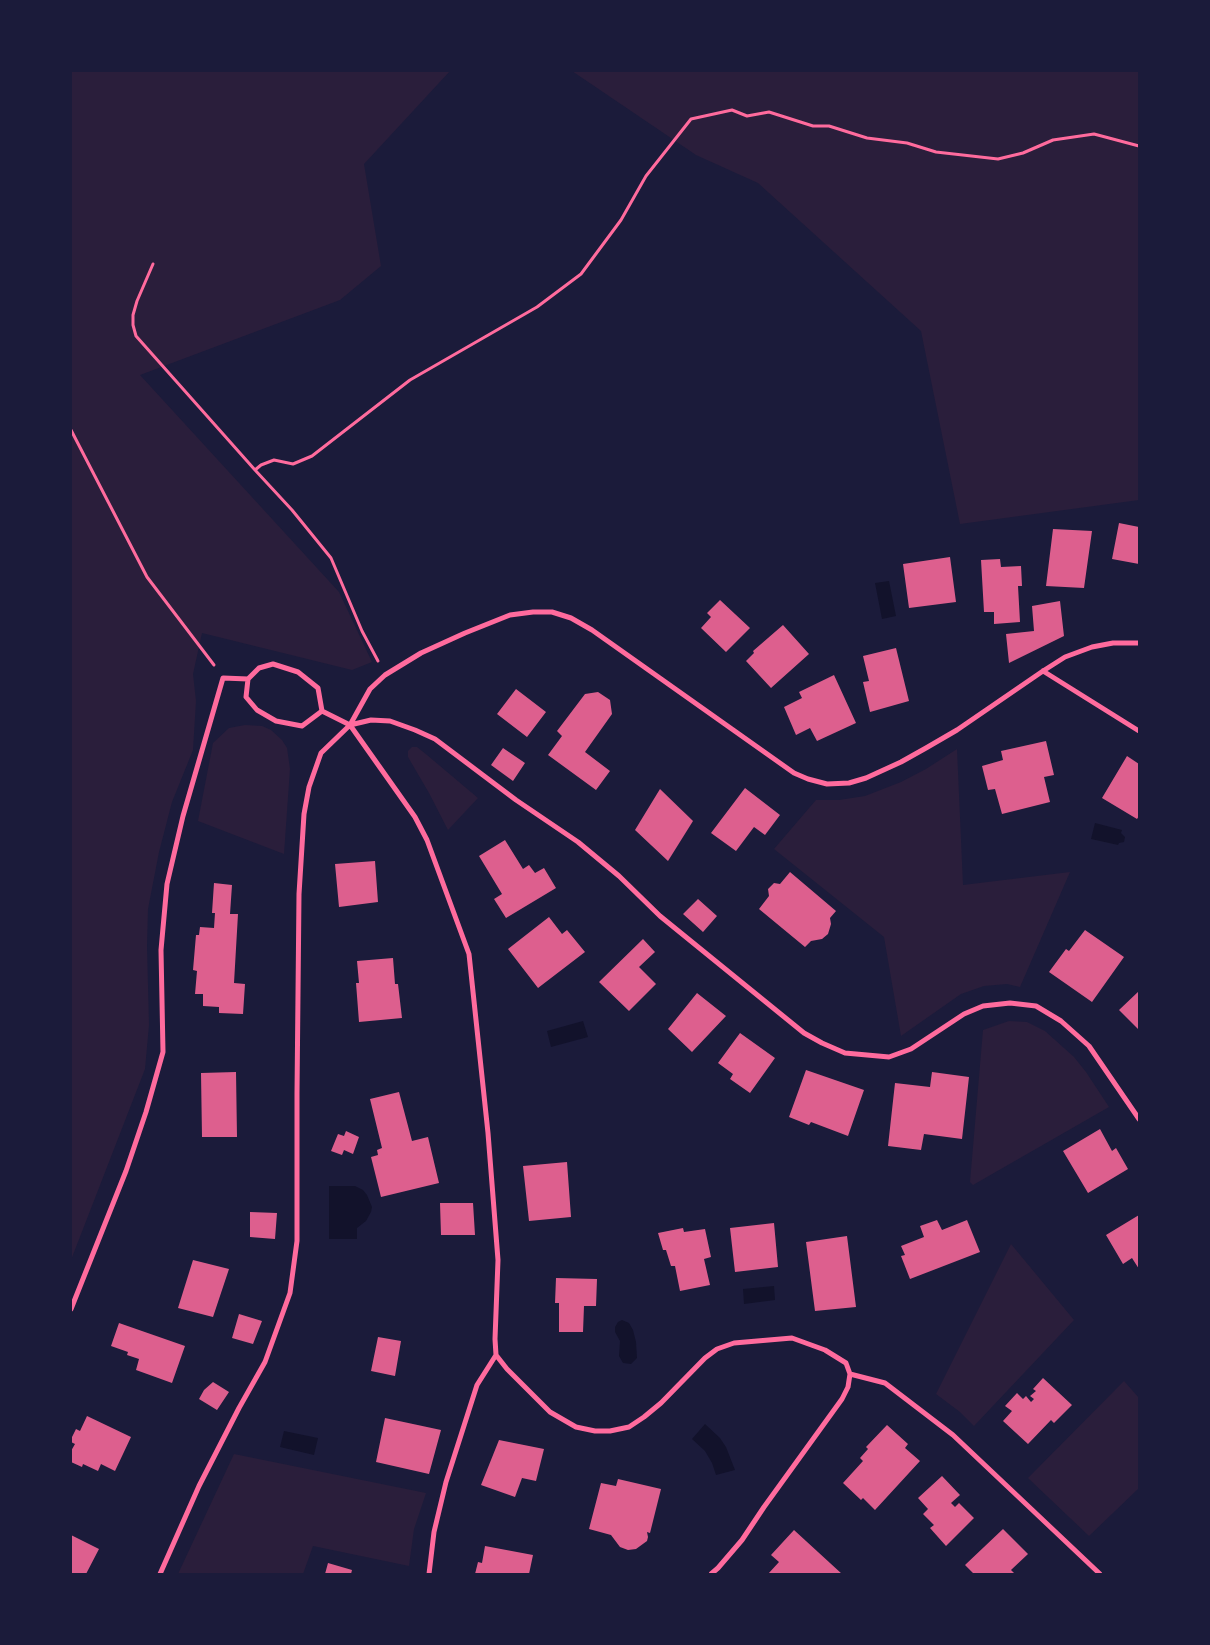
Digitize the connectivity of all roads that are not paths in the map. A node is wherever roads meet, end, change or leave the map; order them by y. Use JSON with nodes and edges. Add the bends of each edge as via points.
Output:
{"nodes":[{"id":1,"x":1139,"y":643,"type":"edge"},
{"id":2,"x":1042,"y":670,"type":"junction"},
{"id":3,"x":248,"y":679,"type":"junction"},
{"id":4,"x":322,"y":711,"type":"junction"},
{"id":5,"x":350,"y":725,"type":"junction"},
{"id":6,"x":1139,"y":731,"type":"edge"},
{"id":7,"x":1139,"y":1120,"type":"edge"},
{"id":8,"x":71,"y":1309,"type":"edge"},
{"id":9,"x":496,"y":1355,"type":"junction"},
{"id":10,"x":850,"y":1374,"type":"junction"},
{"id":11,"x":160,"y":1574,"type":"edge"},
{"id":12,"x":429,"y":1574,"type":"edge"},
{"id":13,"x":711,"y":1574,"type":"edge"},
{"id":14,"x":1100,"y":1574,"type":"edge"}],
"edges":[{"from":1,"to":2,"type":"street","via":[[1092,647]]},
{"from":2,"to":5,"type":"street","via":[[957,730],[901,762],[866,778],[827,784],[794,773],[572,618],[552,612],[533,612],[510,615],[486,624],[444,642],[385,675],[370,689]]},
{"from":2,"to":6,"type":"street"},
{"from":3,"to":4,"type":"street","via":[[259,668],[273,664],[298,672],[318,688]]},
{"from":3,"to":4,"type":"street","via":[[246,697],[257,710],[276,721],[302,726]]},
{"from":3,"to":8,"type":"street","via":[[223,678],[184,816],[167,884],[161,950],[163,1052],[129,1162]]},
{"from":4,"to":5,"type":"street"},
{"from":5,"to":7,"type":"street","via":[[371,720],[390,721],[435,739],[578,842],[660,916],[822,1043],[845,1053],[888,1057],[983,1006],[1010,1003],[1036,1006],[1061,1020],[1089,1046]]},
{"from":5,"to":9,"type":"street","via":[[421,827],[470,954],[498,1260]]},
{"from":5,"to":11,"type":"street","via":[[321,753],[309,786],[304,814],[299,894],[297,1241],[290,1293],[265,1362],[199,1486]]},
{"from":9,"to":10,"type":"street","via":[[550,1412],[576,1427],[595,1431],[610,1431],[637,1422],[717,1349],[734,1344],[792,1338],[837,1356],[846,1363]]},
{"from":9,"to":12,"type":"street","via":[[478,1385],[446,1482],[434,1532]]},
{"from":10,"to":13,"type":"street","via":[[842,1399],[742,1540]]},
{"from":10,"to":14,"type":"street","via":[[885,1383],[953,1435]]}]}
